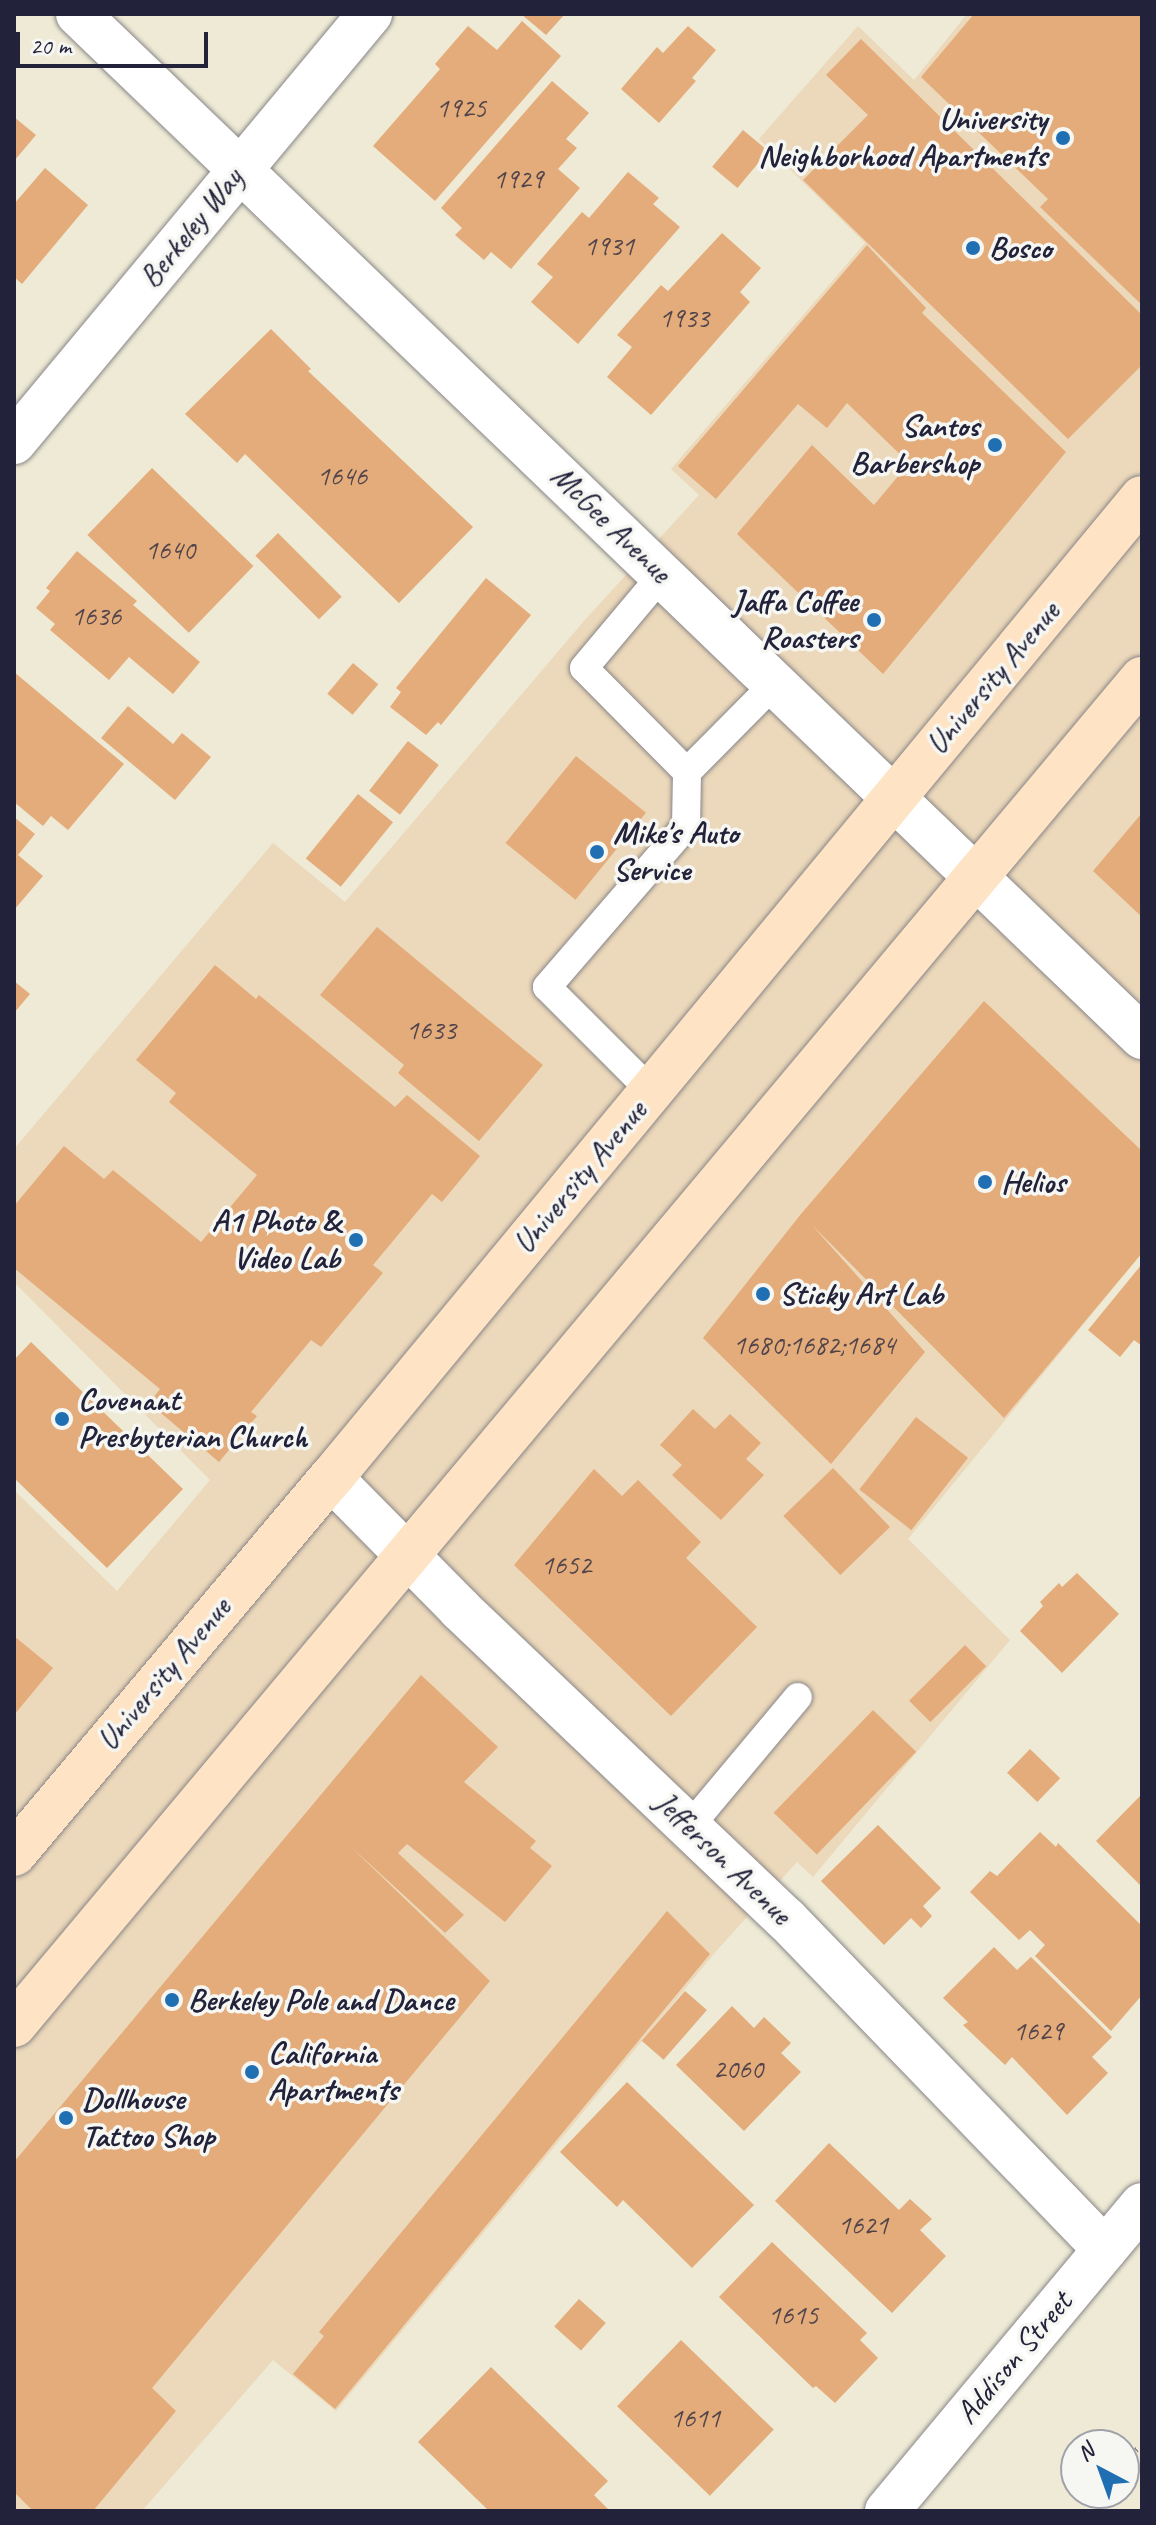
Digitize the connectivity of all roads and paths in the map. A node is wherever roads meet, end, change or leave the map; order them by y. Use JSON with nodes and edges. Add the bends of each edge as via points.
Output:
{"nodes":[{"id":1,"x":78,"y":14,"type":"edge"},
{"id":2,"x":370,"y":14,"type":"edge"},
{"id":3,"x":240,"y":169,"type":"junction"},
{"id":4,"x":14,"y":442,"type":"edge"},
{"id":5,"x":1142,"y":498,"type":"edge"},
{"id":6,"x":663,"y":574,"type":"junction"},
{"id":7,"x":1142,"y":679,"type":"edge"},
{"id":8,"x":776,"y":682,"type":"junction"},
{"id":9,"x":687,"y":772,"type":"junction"},
{"id":10,"x":894,"y":796,"type":"junction"},
{"id":11,"x":977,"y":877,"type":"junction"},
{"id":12,"x":1142,"y":1037,"type":"edge"},
{"id":13,"x":651,"y":1091,"type":"junction"},
{"id":14,"x":331,"y":1478,"type":"junction"},
{"id":15,"x":407,"y":1555,"type":"junction"},
{"id":16,"x":798,"y":1697,"type":"dead end"},
{"id":17,"x":690,"y":1826,"type":"junction"},
{"id":18,"x":14,"y":1854,"type":"edge"},
{"id":19,"x":14,"y":2025,"type":"edge"},
{"id":20,"x":1142,"y":2205,"type":"edge"},
{"id":21,"x":1105,"y":2249,"type":"junction"},
{"id":22,"x":887,"y":2511,"type":"edge"}],
"edges":[{"from":1,"to":3,"type":"street","name":"McGee Avenue"},
{"from":2,"to":3,"type":"street","name":"Berkeley Way"},
{"from":3,"to":4,"type":"street","name":"Berkeley Way"},
{"from":3,"to":6,"type":"street","name":"McGee Avenue"},
{"from":5,"to":10,"type":"main road","name":"University Avenue"},
{"from":6,"to":8,"type":"street","name":"McGee Avenue"},
{"from":6,"to":9,"type":"lane","via":[[584,668]]},
{"from":7,"to":11,"type":"main road"},
{"from":8,"to":9,"type":"lane"},
{"from":8,"to":10,"type":"street","name":"McGee Avenue"},
{"from":9,"to":13,"type":"lane","via":[[686,826],[547,987]]},
{"from":10,"to":11,"type":"street","name":"McGee Avenue"},
{"from":10,"to":13,"type":"main road","name":"University Avenue"},
{"from":11,"to":12,"type":"street","name":"McGee Avenue"},
{"from":11,"to":15,"type":"main road"},
{"from":13,"to":14,"type":"main road","name":"University Avenue"},
{"from":14,"to":15,"type":"street","name":"Jefferson Avenue"},
{"from":14,"to":18,"type":"main road","name":"University Avenue"},
{"from":15,"to":17,"type":"street","name":"Jefferson Avenue"},
{"from":15,"to":19,"type":"main road"},
{"from":16,"to":17,"type":"lane"},
{"from":17,"to":21,"type":"street","name":"Jefferson Avenue"},
{"from":20,"to":21,"type":"street","name":"Addison Street"},
{"from":21,"to":22,"type":"street","name":"Addison Street"}]}
